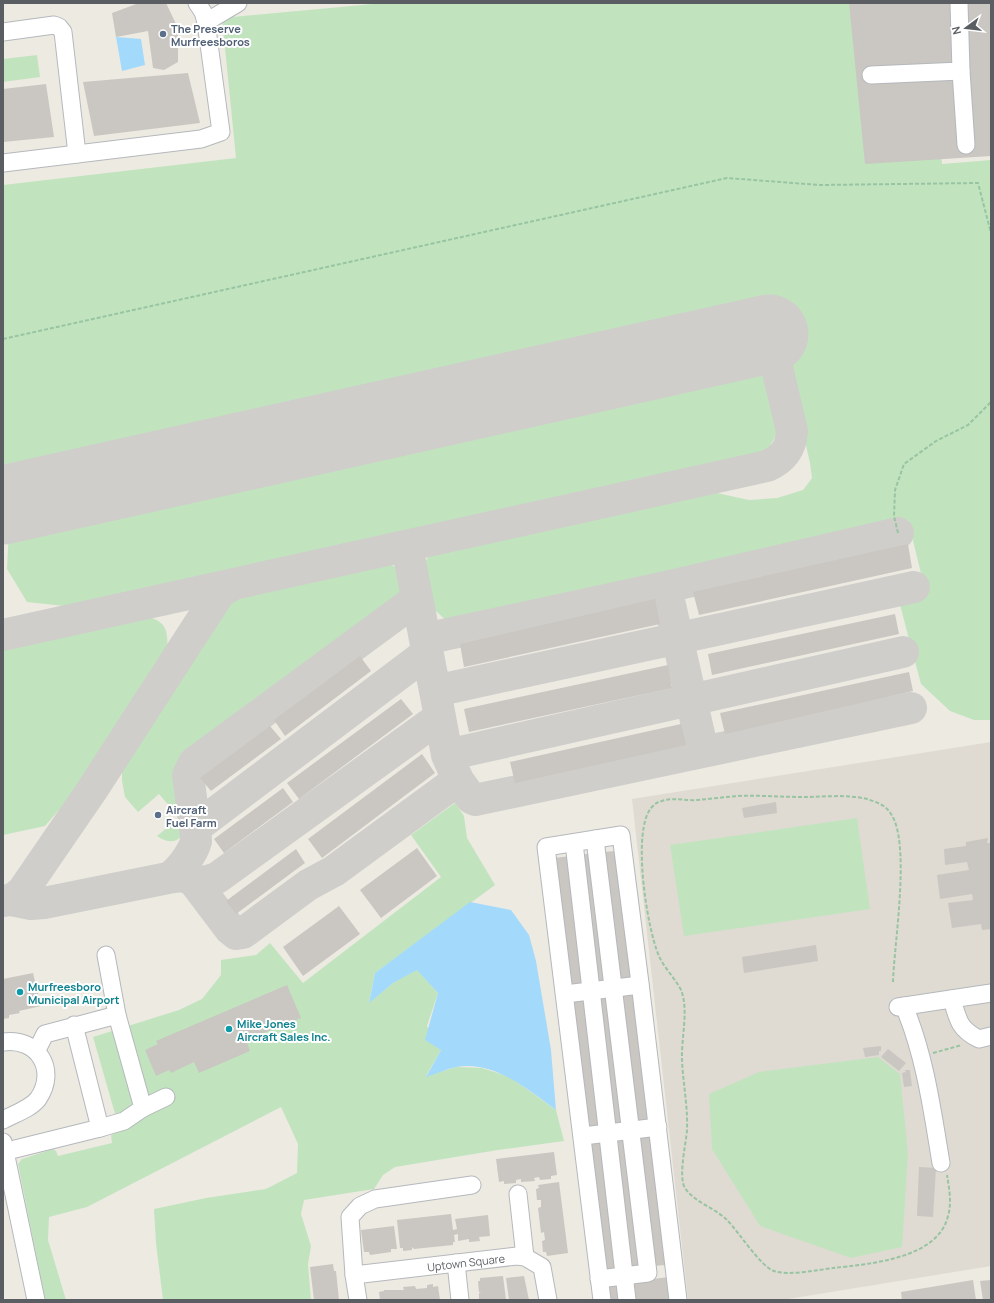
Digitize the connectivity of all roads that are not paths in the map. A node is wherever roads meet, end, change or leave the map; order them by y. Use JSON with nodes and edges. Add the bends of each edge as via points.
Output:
{"nodes":[{"id":1,"x":238,"y":3,"type":"edge"},
{"id":2,"x":959,"y":3,"type":"edge"},
{"id":3,"x":204,"y":10,"type":"edge"},
{"id":4,"x":3,"y":32,"type":"edge"},
{"id":5,"x":961,"y":71,"type":"junction"},
{"id":6,"x":871,"y":75,"type":"dead end"},
{"id":7,"x":966,"y":145,"type":"dead end"},
{"id":8,"x":77,"y":154,"type":"junction"},
{"id":9,"x":3,"y":163,"type":"edge"},
{"id":10,"x":595,"y":839,"type":"junction"},
{"id":11,"x":574,"y":843,"type":"junction"},
{"id":12,"x":106,"y":955,"type":"dead end"},
{"id":13,"x":640,"y":985,"type":"junction"},
{"id":14,"x":614,"y":988,"type":"junction"},
{"id":15,"x":591,"y":991,"type":"junction"},
{"id":16,"x":991,"y":993,"type":"edge"},
{"id":17,"x":565,"y":994,"type":"junction"},
{"id":18,"x":952,"y":999,"type":"junction"},
{"id":19,"x":118,"y":1015,"type":"junction"},
{"id":20,"x":74,"y":1025,"type":"junction"},
{"id":21,"x":991,"y":1036,"type":"edge"},
{"id":22,"x":3,"y":1042,"type":"edge"},
{"id":23,"x":37,"y":1050,"type":"junction"},
{"id":24,"x":166,"y":1097,"type":"dead end"},
{"id":25,"x":143,"y":1108,"type":"junction"},
{"id":26,"x":3,"y":1120,"type":"edge"},
{"id":27,"x":658,"y":1127,"type":"junction"},
{"id":28,"x":100,"y":1128,"type":"junction"},
{"id":29,"x":631,"y":1130,"type":"junction"},
{"id":30,"x":607,"y":1133,"type":"junction"},
{"id":31,"x":583,"y":1136,"type":"junction"},
{"id":32,"x":4,"y":1149,"type":"edge"},
{"id":33,"x":940,"y":1162,"type":"road end"},
{"id":34,"x":472,"y":1185,"type":"dead end"},
{"id":35,"x":8,"y":1194,"type":"edge"},
{"id":36,"x":518,"y":1194,"type":"dead end"},
{"id":37,"x":525,"y":1257,"type":"junction"},
{"id":38,"x":456,"y":1263,"type":"junction"},
{"id":39,"x":674,"y":1270,"type":"junction"},
{"id":40,"x":648,"y":1273,"type":"junction"},
{"id":41,"x":354,"y":1275,"type":"junction"},
{"id":42,"x":624,"y":1275,"type":"junction"},
{"id":43,"x":599,"y":1279,"type":"junction"},
{"id":44,"x":36,"y":1300,"type":"edge"},
{"id":45,"x":358,"y":1300,"type":"edge"},
{"id":46,"x":460,"y":1300,"type":"edge"},
{"id":47,"x":548,"y":1300,"type":"edge"},
{"id":48,"x":602,"y":1300,"type":"edge"},
{"id":49,"x":627,"y":1300,"type":"edge"},
{"id":50,"x":678,"y":1300,"type":"edge"}],
"edges":[{"from":1,"to":3,"type":"street"},
{"from":2,"to":5,"type":"street"},
{"from":3,"to":8,"type":"street","via":[[221,132],[201,139]]},
{"from":4,"to":8,"type":"street","via":[[54,25],[63,32]]},
{"from":5,"to":6,"type":"street"},
{"from":5,"to":7,"type":"street"},
{"from":8,"to":9,"type":"street"},
{"from":10,"to":11,"type":"street"},
{"from":10,"to":13,"type":"street","via":[[620,835]]},
{"from":10,"to":14,"type":"street"},
{"from":11,"to":15,"type":"street"},
{"from":11,"to":17,"type":"street","via":[[546,847]]},
{"from":12,"to":19,"type":"street"},
{"from":13,"to":14,"type":"street"},
{"from":13,"to":27,"type":"street"},
{"from":14,"to":15,"type":"street"},
{"from":14,"to":29,"type":"street"},
{"from":15,"to":17,"type":"street"},
{"from":15,"to":30,"type":"street"},
{"from":16,"to":18,"type":"street"},
{"from":17,"to":31,"type":"street"},
{"from":18,"to":21,"type":"street","via":[[960,1025],[970,1035],[979,1039]]},
{"from":18,"to":33,"type":"street","via":[[901,1006],[915,1033]]},
{"from":19,"to":20,"type":"street"},
{"from":19,"to":25,"type":"street"},
{"from":20,"to":23,"type":"street","via":[[45,1034]]},
{"from":20,"to":28,"type":"street"},
{"from":22,"to":23,"type":"street","via":[[28,1045]]},
{"from":23,"to":26,"type":"street","via":[[45,1066],[43,1088],[37,1100]]},
{"from":24,"to":25,"type":"street"},
{"from":25,"to":28,"type":"street","via":[[124,1121]]},
{"from":27,"to":29,"type":"street"},
{"from":27,"to":39,"type":"street"},
{"from":28,"to":32,"type":"street"},
{"from":29,"to":30,"type":"street"},
{"from":29,"to":40,"type":"street"},
{"from":30,"to":31,"type":"street"},
{"from":30,"to":42,"type":"street"},
{"from":31,"to":43,"type":"street"},
{"from":32,"to":35,"type":"street"},
{"from":34,"to":41,"type":"street","via":[[375,1199],[360,1206],[350,1217]]},
{"from":35,"to":44,"type":"street"},
{"from":36,"to":37,"type":"street"},
{"from":37,"to":38,"type":"street","name":"Uptown Square"},
{"from":37,"to":47,"type":"street","via":[[542,1267]]},
{"from":38,"to":41,"type":"street","name":"Uptown Square"},
{"from":38,"to":46,"type":"street"},
{"from":39,"to":40,"type":"street"},
{"from":39,"to":50,"type":"street"},
{"from":40,"to":42,"type":"street"},
{"from":41,"to":45,"type":"street"},
{"from":42,"to":43,"type":"street"},
{"from":42,"to":49,"type":"street"},
{"from":43,"to":48,"type":"street"}]}
